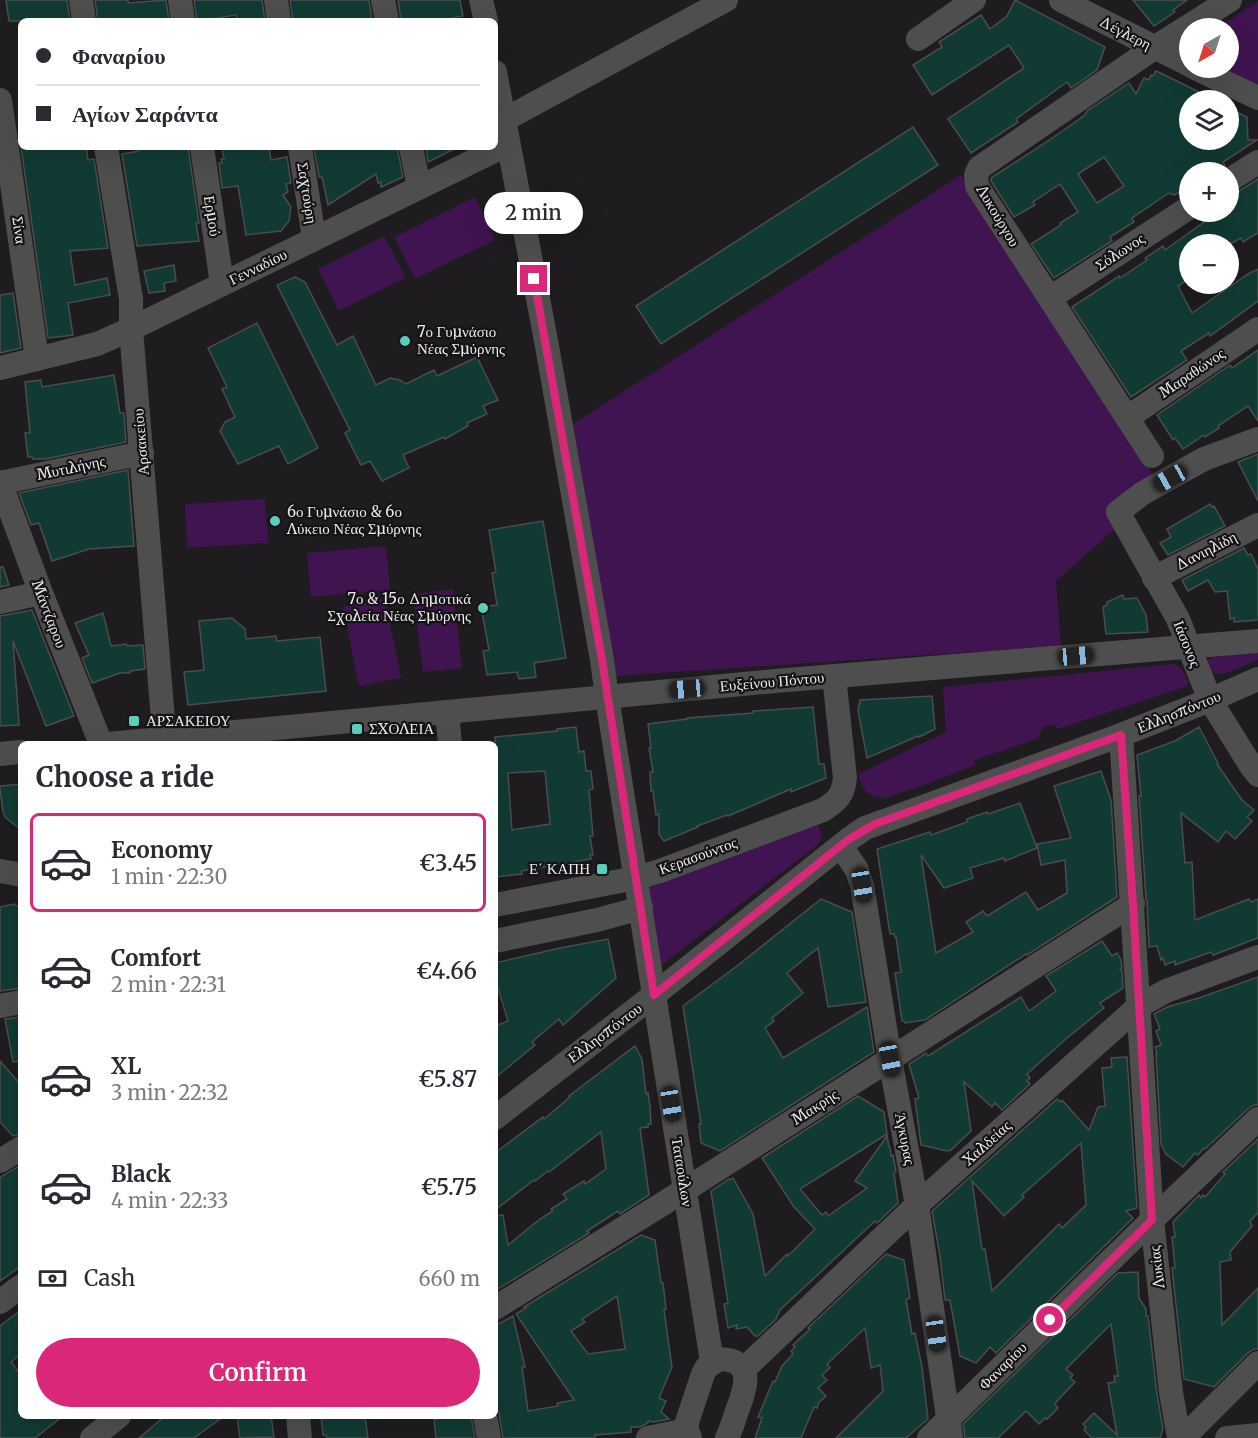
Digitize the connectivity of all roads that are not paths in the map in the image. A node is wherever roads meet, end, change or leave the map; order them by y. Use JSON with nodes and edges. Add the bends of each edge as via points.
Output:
{"nodes":[{"id":1,"x":81,"y":0,"type":"edge"},
{"id":2,"x":180,"y":0,"type":"edge"},
{"id":3,"x":276,"y":0,"type":"edge"},
{"id":4,"x":383,"y":0,"type":"edge"},
{"id":5,"x":481,"y":0,"type":"edge"},
{"id":6,"x":726,"y":0,"type":"edge"},
{"id":7,"x":974,"y":0,"type":"edge"},
{"id":8,"x":1060,"y":0,"type":"edge"},
{"id":9,"x":1230,"y":0,"type":"edge"},
{"id":10,"x":84,"y":18,"type":"edge"},
{"id":11,"x":183,"y":18,"type":"edge"},
{"id":12,"x":279,"y":18,"type":"edge"},
{"id":13,"x":386,"y":18,"type":"edge"},
{"id":14,"x":485,"y":18,"type":"edge"},
{"id":15,"x":918,"y":39,"type":"dead end"},
{"id":16,"x":1154,"y":48,"type":"junction"},
{"id":17,"x":1179,"y":60,"type":"edge"},
{"id":18,"x":1216,"y":78,"type":"edge"},
{"id":19,"x":498,"y":88,"type":"edge"},
{"id":20,"x":1258,"y":98,"type":"edge"},
{"id":21,"x":0,"y":100,"type":"edge"},
{"id":22,"x":504,"y":120,"type":"junction"},
{"id":23,"x":508,"y":144,"type":"junction"},
{"id":24,"x":498,"y":149,"type":"edge"},
{"id":25,"x":106,"y":150,"type":"edge"},
{"id":26,"x":202,"y":150,"type":"edge"},
{"id":27,"x":300,"y":150,"type":"edge"},
{"id":28,"x":412,"y":150,"type":"edge"},
{"id":29,"x":496,"y":150,"type":"edge"},
{"id":30,"x":1258,"y":162,"type":"edge"},
{"id":31,"x":1239,"y":175,"type":"edge"},
{"id":32,"x":419,"y":188,"type":"junction"},
{"id":33,"x":1179,"y":214,"type":"edge"},
{"id":34,"x":314,"y":238,"type":"junction"},
{"id":35,"x":222,"y":285,"type":"junction"},
{"id":36,"x":1050,"y":298,"type":"junction"},
{"id":37,"x":131,"y":329,"type":"junction"},
{"id":38,"x":1258,"y":329,"type":"edge"},
{"id":39,"x":38,"y":360,"type":"junction"},
{"id":40,"x":0,"y":368,"type":"edge"},
{"id":41,"x":1127,"y":418,"type":"junction"},
{"id":42,"x":1258,"y":439,"type":"edge"},
{"id":43,"x":142,"y":453,"type":"junction"},
{"id":44,"x":1152,"y":456,"type":"dead end"},
{"id":45,"x":0,"y":483,"type":"edge"},
{"id":46,"x":1258,"y":525,"type":"edge"},
{"id":47,"x":1154,"y":578,"type":"junction"},
{"id":48,"x":41,"y":593,"type":"junction"},
{"id":49,"x":0,"y":602,"type":"edge"},
{"id":50,"x":1258,"y":641,"type":"edge"},
{"id":51,"x":1189,"y":646,"type":"junction"},
{"id":52,"x":834,"y":676,"type":"junction"},
{"id":53,"x":1258,"y":679,"type":"edge"},
{"id":54,"x":607,"y":697,"type":"junction"},
{"id":55,"x":1210,"y":700,"type":"junction"},
{"id":56,"x":447,"y":712,"type":"junction"},
{"id":57,"x":295,"y":735,"type":"edge"},
{"id":58,"x":1121,"y":735,"type":"junction"},
{"id":59,"x":100,"y":741,"type":"edge"},
{"id":60,"x":165,"y":741,"type":"edge"},
{"id":61,"x":184,"y":741,"type":"edge"},
{"id":62,"x":450,"y":741,"type":"edge"},
{"id":63,"x":18,"y":752,"type":"edge"},
{"id":64,"x":0,"y":754,"type":"edge"},
{"id":65,"x":1258,"y":775,"type":"edge"},
{"id":66,"x":841,"y":846,"type":"junction"},
{"id":67,"x":0,"y":871,"type":"edge"},
{"id":68,"x":18,"y":874,"type":"edge"},
{"id":69,"x":636,"y":878,"type":"junction"},
{"id":70,"x":498,"y":904,"type":"edge"},
{"id":71,"x":1133,"y":904,"type":"junction"},
{"id":72,"x":641,"y":908,"type":"junction"},
{"id":73,"x":498,"y":940,"type":"edge"},
{"id":74,"x":1258,"y":957,"type":"edge"},
{"id":75,"x":654,"y":995,"type":"junction"},
{"id":76,"x":18,"y":1003,"type":"edge"},
{"id":77,"x":0,"y":1006,"type":"edge"},
{"id":78,"x":1139,"y":1006,"type":"junction"},
{"id":79,"x":890,"y":1059,"type":"junction"},
{"id":80,"x":498,"y":1116,"type":"edge"},
{"id":81,"x":1258,"y":1119,"type":"edge"},
{"id":82,"x":685,"y":1190,"type":"junction"},
{"id":83,"x":917,"y":1205,"type":"junction"},
{"id":84,"x":1152,"y":1220,"type":"junction"},
{"id":85,"x":18,"y":1288,"type":"edge"},
{"id":86,"x":0,"y":1302,"type":"edge"},
{"id":87,"x":498,"y":1306,"type":"edge"},
{"id":88,"x":712,"y":1362,"type":"junction"},
{"id":89,"x":1258,"y":1363,"type":"edge"},
{"id":90,"x":743,"y":1370,"type":"junction"},
{"id":91,"x":115,"y":1419,"type":"edge"},
{"id":92,"x":298,"y":1419,"type":"edge"},
{"id":93,"x":486,"y":1419,"type":"edge"},
{"id":94,"x":950,"y":1429,"type":"edge"},
{"id":95,"x":688,"y":1434,"type":"edge"},
{"id":96,"x":1258,"y":1436,"type":"edge"},
{"id":97,"x":92,"y":1438,"type":"edge"},
{"id":98,"x":300,"y":1438,"type":"edge"},
{"id":99,"x":489,"y":1438,"type":"edge"},
{"id":100,"x":648,"y":1438,"type":"edge"},
{"id":101,"x":727,"y":1438,"type":"edge"},
{"id":102,"x":929,"y":1438,"type":"edge"},
{"id":103,"x":1181,"y":1438,"type":"edge"},
{"id":104,"x":1227,"y":1438,"type":"edge"}],
"edges":[{"from":1,"to":10,"type":"street"},
{"from":2,"to":11,"type":"street"},
{"from":3,"to":12,"type":"street"},
{"from":4,"to":13,"type":"street"},
{"from":5,"to":14,"type":"street"},
{"from":6,"to":22,"type":"street"},
{"from":7,"to":15,"type":"street"},
{"from":8,"to":16,"type":"street","name":"Δέγλερη"},
{"from":9,"to":16,"type":"street","name":"Λυκούργου"},
{"from":16,"to":17,"type":"street","name":"Δέγλερη"},
{"from":16,"to":36,"type":"street","name":"Λυκούργου","via":[[979,168],[976,175],[977,186]]},
{"from":18,"to":20,"type":"street"},
{"from":19,"to":22,"type":"street","name":"Ταταούλων"},
{"from":21,"to":39,"type":"street","name":"Σίνα"},
{"from":22,"to":23,"type":"street","name":"Ταταούλων"},
{"from":23,"to":24,"type":"street","name":"Γενναδίου"},
{"from":23,"to":54,"type":"street","name":"Ταταούλων"},
{"from":25,"to":37,"type":"street","name":"Αρσακείου","via":[[131,299]]},
{"from":26,"to":35,"type":"street","name":"Ερμού"},
{"from":27,"to":34,"type":"street","name":"Σαχτούρη"},
{"from":28,"to":32,"type":"street"},
{"from":29,"to":32,"type":"street","name":"Γενναδίου"},
{"from":30,"to":31,"type":"street"},
{"from":32,"to":34,"type":"street","name":"Γενναδίου"},
{"from":33,"to":36,"type":"street","name":"Σόλωνος"},
{"from":34,"to":35,"type":"street","name":"Γενναδίου"},
{"from":35,"to":37,"type":"street","name":"Γενναδίου"},
{"from":36,"to":41,"type":"street","name":"Λυκούργου"},
{"from":37,"to":39,"type":"street","name":"Γενναδίου","via":[[97,344]]},
{"from":37,"to":43,"type":"street","name":"Αρσακείου"},
{"from":38,"to":41,"type":"street","name":"Μαραθώνος"},
{"from":39,"to":40,"type":"street","name":"Γενναδίου"},
{"from":41,"to":44,"type":"street","name":"Λυκούργου"},
{"from":42,"to":47,"type":"street","name":"Ιάσονος","via":[[1204,459],[1143,493],[1118,512]]},
{"from":43,"to":45,"type":"street","name":"Μυτιλήνης"},
{"from":43,"to":60,"type":"street","name":"Αρσακείου"},
{"from":45,"to":48,"type":"street","name":"Μάντζαρου"},
{"from":46,"to":47,"type":"street","name":"Δανιηλίδη"},
{"from":47,"to":51,"type":"street","name":"Ιάσονος"},
{"from":48,"to":49,"type":"street"},
{"from":48,"to":59,"type":"street","name":"Μάντζαρου"},
{"from":50,"to":51,"type":"street","name":"Ευξείνου Πόντου"},
{"from":51,"to":52,"type":"street","name":"Ευξείνου Πόντου"},
{"from":51,"to":55,"type":"street","name":"Ιάσονος"},
{"from":52,"to":54,"type":"street","name":"Ευξείνου Πόντου"},
{"from":52,"to":69,"type":"street","name":"Κερασούντος","via":[[845,778],[844,788],[833,804]]},
{"from":53,"to":55,"type":"street","name":"Ελλησπόντου"},
{"from":54,"to":56,"type":"street","name":"Ευξείνου Πόντου"},
{"from":54,"to":69,"type":"street","name":"Ταταούλων"},
{"from":55,"to":58,"type":"street","name":"Ελλησπόντου"},
{"from":55,"to":65,"type":"street","name":"Ιάσονος"},
{"from":56,"to":57,"type":"street","name":"Ευξείνου Πόντου"},
{"from":56,"to":62,"type":"street"},
{"from":57,"to":61,"type":"street","name":"Ευξείνου Πόντου"},
{"from":58,"to":66,"type":"street","name":"Ελλησπόντου","via":[[875,824]]},
{"from":58,"to":71,"type":"street","name":"Λυκίας"},
{"from":63,"to":64,"type":"street"},
{"from":66,"to":75,"type":"street","name":"Ελλησπόντου"},
{"from":66,"to":79,"type":"street","name":"Άγκυρας","via":[[862,885]]},
{"from":67,"to":68,"type":"street"},
{"from":69,"to":70,"type":"street","name":"Κερασούντος"},
{"from":69,"to":72,"type":"street","name":"Ταταούλων"},
{"from":71,"to":78,"type":"street","name":"Λυκίας"},
{"from":71,"to":79,"type":"street","name":"Μακρής"},
{"from":72,"to":73,"type":"street"},
{"from":72,"to":75,"type":"street","name":"Ταταούλων"},
{"from":74,"to":78,"type":"street","name":"Χαλδείας","via":[[1166,991]]},
{"from":75,"to":80,"type":"street","name":"Ελλησπόντου"},
{"from":75,"to":82,"type":"street","name":"Ταταούλων"},
{"from":76,"to":77,"type":"street"},
{"from":78,"to":83,"type":"street","name":"Χαλδείας"},
{"from":78,"to":84,"type":"street","name":"Λυκίας"},
{"from":79,"to":82,"type":"street","name":"Μακρής"},
{"from":79,"to":83,"type":"street","name":"Άγκυρας"},
{"from":81,"to":84,"type":"street","name":"Φαναρίου"},
{"from":82,"to":87,"type":"street","name":"Μακρής"},
{"from":82,"to":88,"type":"street","name":"Ταταούλων"},
{"from":83,"to":90,"type":"street","name":"Χαλδείας"},
{"from":83,"to":94,"type":"street","name":"Άγκυρας"},
{"from":84,"to":94,"type":"street","name":"Φαναρίου"},
{"from":84,"to":103,"type":"street","name":"Λυκίας"},
{"from":85,"to":86,"type":"street"},
{"from":88,"to":90,"type":"street","via":[[732,1361]]},
{"from":88,"to":95,"type":"street","via":[[703,1374],[687,1422]]},
{"from":89,"to":103,"type":"street"},
{"from":90,"to":101,"type":"street","via":[[746,1385]]},
{"from":91,"to":97,"type":"street"},
{"from":92,"to":98,"type":"street"},
{"from":93,"to":99,"type":"street"},
{"from":94,"to":102,"type":"street","name":"Φαναρίου"},
{"from":95,"to":100,"type":"street"},
{"from":96,"to":104,"type":"street"}]}
